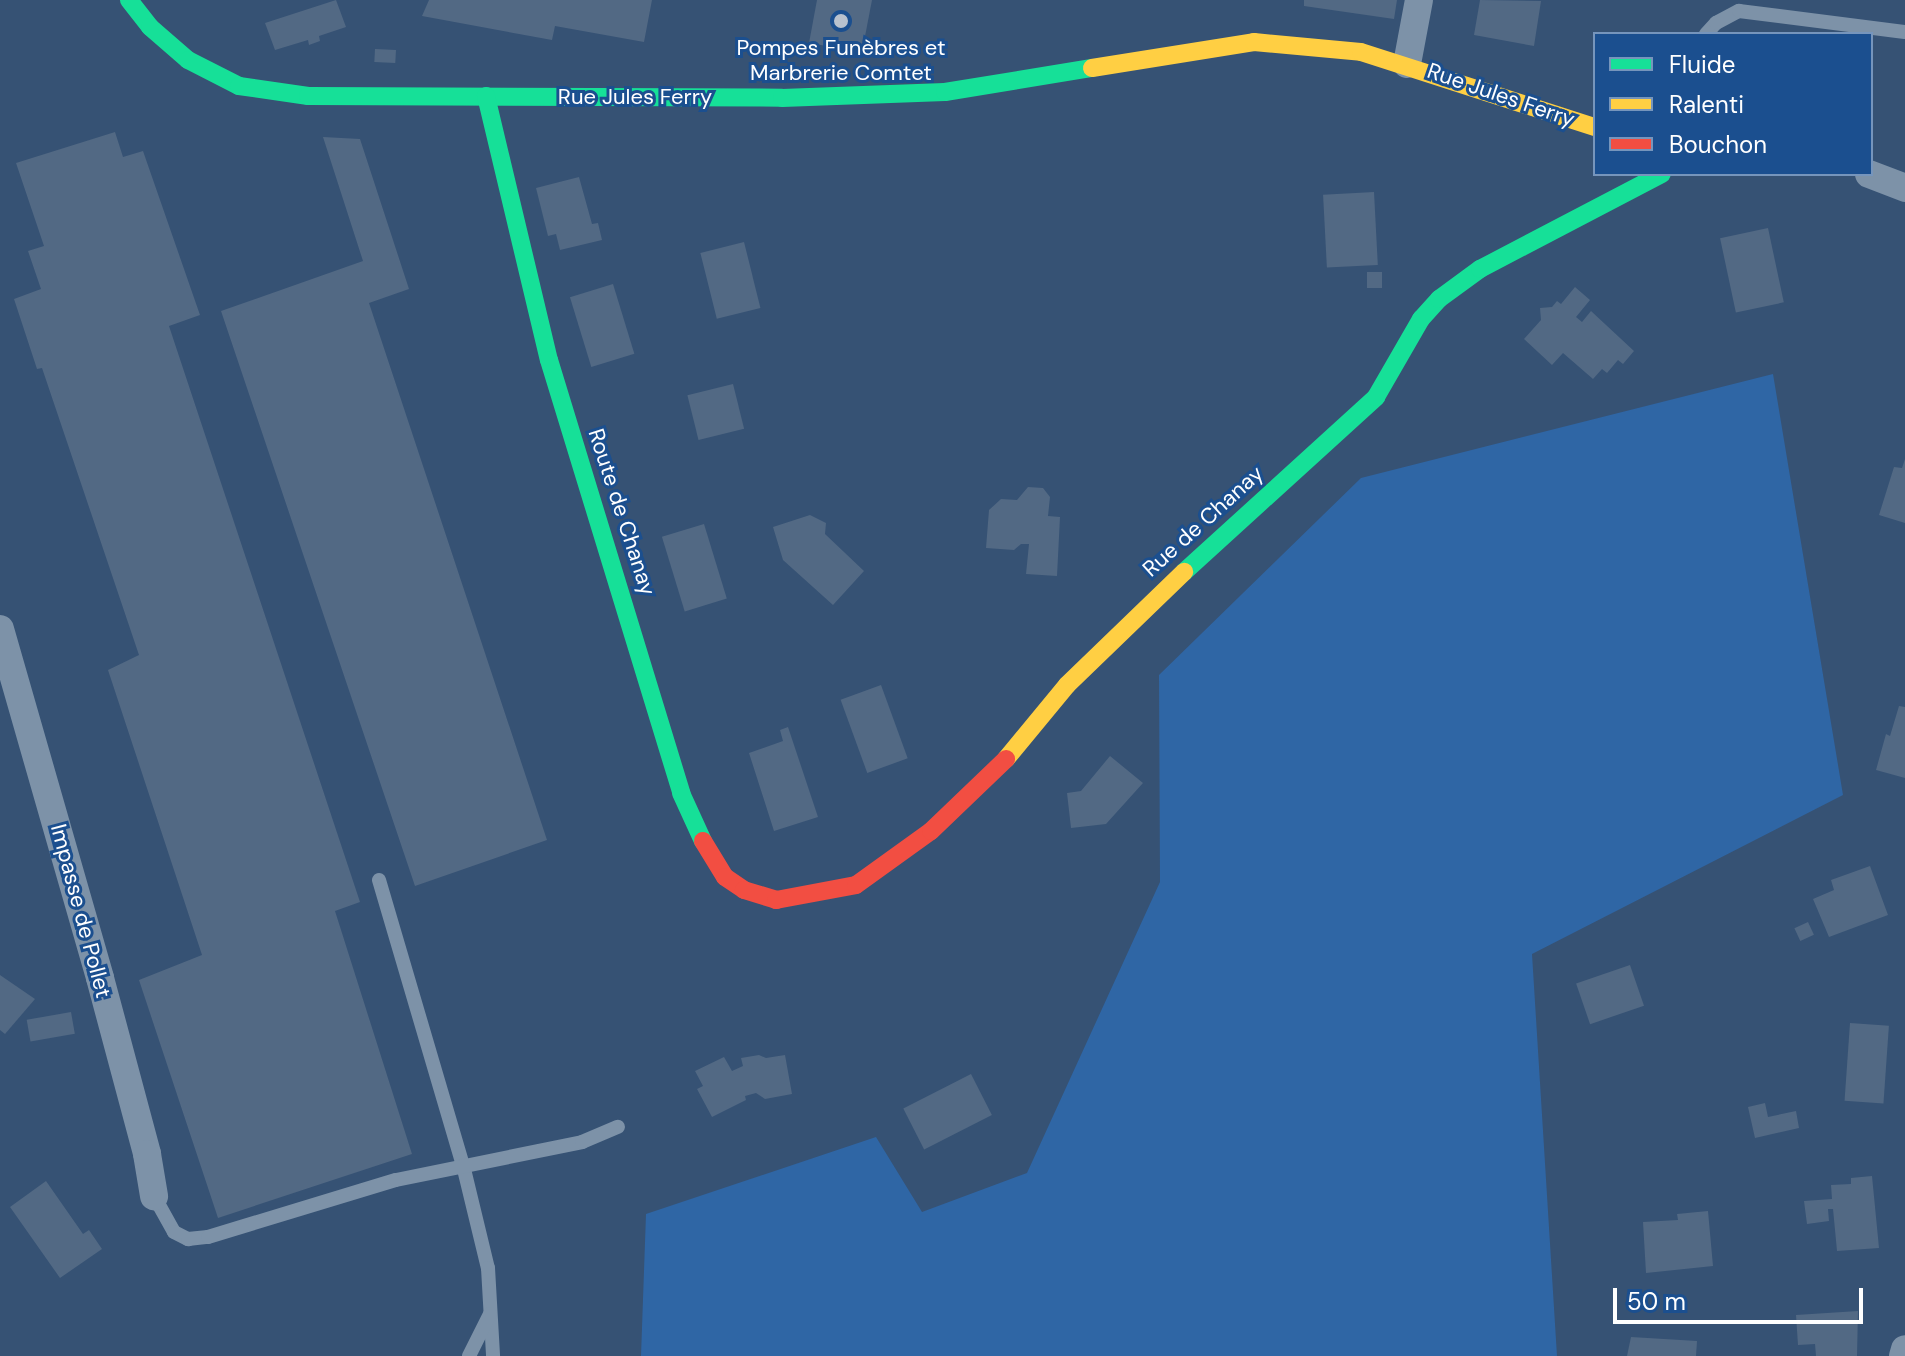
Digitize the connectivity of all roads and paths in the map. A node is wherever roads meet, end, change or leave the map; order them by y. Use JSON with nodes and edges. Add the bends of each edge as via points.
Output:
{"nodes":[{"id":1,"x":129,"y":0,"type":"edge"},
{"id":2,"x":1419,"y":0,"type":"edge"},
{"id":3,"x":1708,"y":32,"type":"edge"},
{"id":4,"x":1905,"y":32,"type":"edge"},
{"id":5,"x":1407,"y":64,"type":"junction"},
{"id":6,"x":486,"y":96,"type":"junction"},
{"id":7,"x":1593,"y":126,"type":"edge"},
{"id":8,"x":1658,"y":176,"type":"edge"},
{"id":9,"x":1873,"y":176,"type":"edge"},
{"id":10,"x":1905,"y":188,"type":"edge"},
{"id":11,"x":0,"y":629,"type":"edge"},
{"id":12,"x":379,"y":880,"type":"dead end"},
{"id":13,"x":776,"y":900,"type":"joint"},
{"id":14,"x":618,"y":1127,"type":"dead end"},
{"id":15,"x":463,"y":1165,"type":"junction"},
{"id":16,"x":154,"y":1196,"type":"joint"},
{"id":17,"x":492,"y":1311,"type":"junction"},
{"id":18,"x":1905,"y":1349,"type":"edge"},
{"id":19,"x":469,"y":1356,"type":"edge"},
{"id":20,"x":493,"y":1356,"type":"edge"},
{"id":21,"x":1903,"y":1356,"type":"edge"}],
"edges":[{"from":1,"to":6,"type":"street","name":"Rue Jules Ferry","via":[[188,60],[239,86],[308,96]]},
{"from":2,"to":5,"type":"street","name":"Rue Jules Ferry"},
{"from":3,"to":4,"type":"lane","via":[[1739,11]]},
{"from":5,"to":6,"type":"street","name":"Rue Jules Ferry","via":[[1361,52],[1254,42],[945,92],[782,98]]},
{"from":5,"to":7,"type":"street","name":"Rue Jules Ferry"},
{"from":6,"to":13,"type":"street","name":"Route de Chanay","via":[[549,360],[681,793],[725,877],[744,890]]},
{"from":8,"to":13,"type":"street","name":"Rue de Chanay","via":[[1480,269],[1439,299],[1421,319],[1376,397],[1135,616],[1067,685],[992,776],[931,831],[856,885]]},
{"from":9,"to":10,"type":"street"},
{"from":11,"to":16,"type":"street","name":"Impasse de Pollet","via":[[96,963]]},
{"from":12,"to":15,"type":"lane"},
{"from":14,"to":15,"type":"lane","via":[[582,1142]]},
{"from":15,"to":16,"type":"lane","via":[[198,1238],[174,1232]]},
{"from":15,"to":17,"type":"lane","via":[[488,1268]]},
{"from":17,"to":19,"type":"lane"},
{"from":17,"to":20,"type":"lane"},
{"from":18,"to":21,"type":"street"}]}
